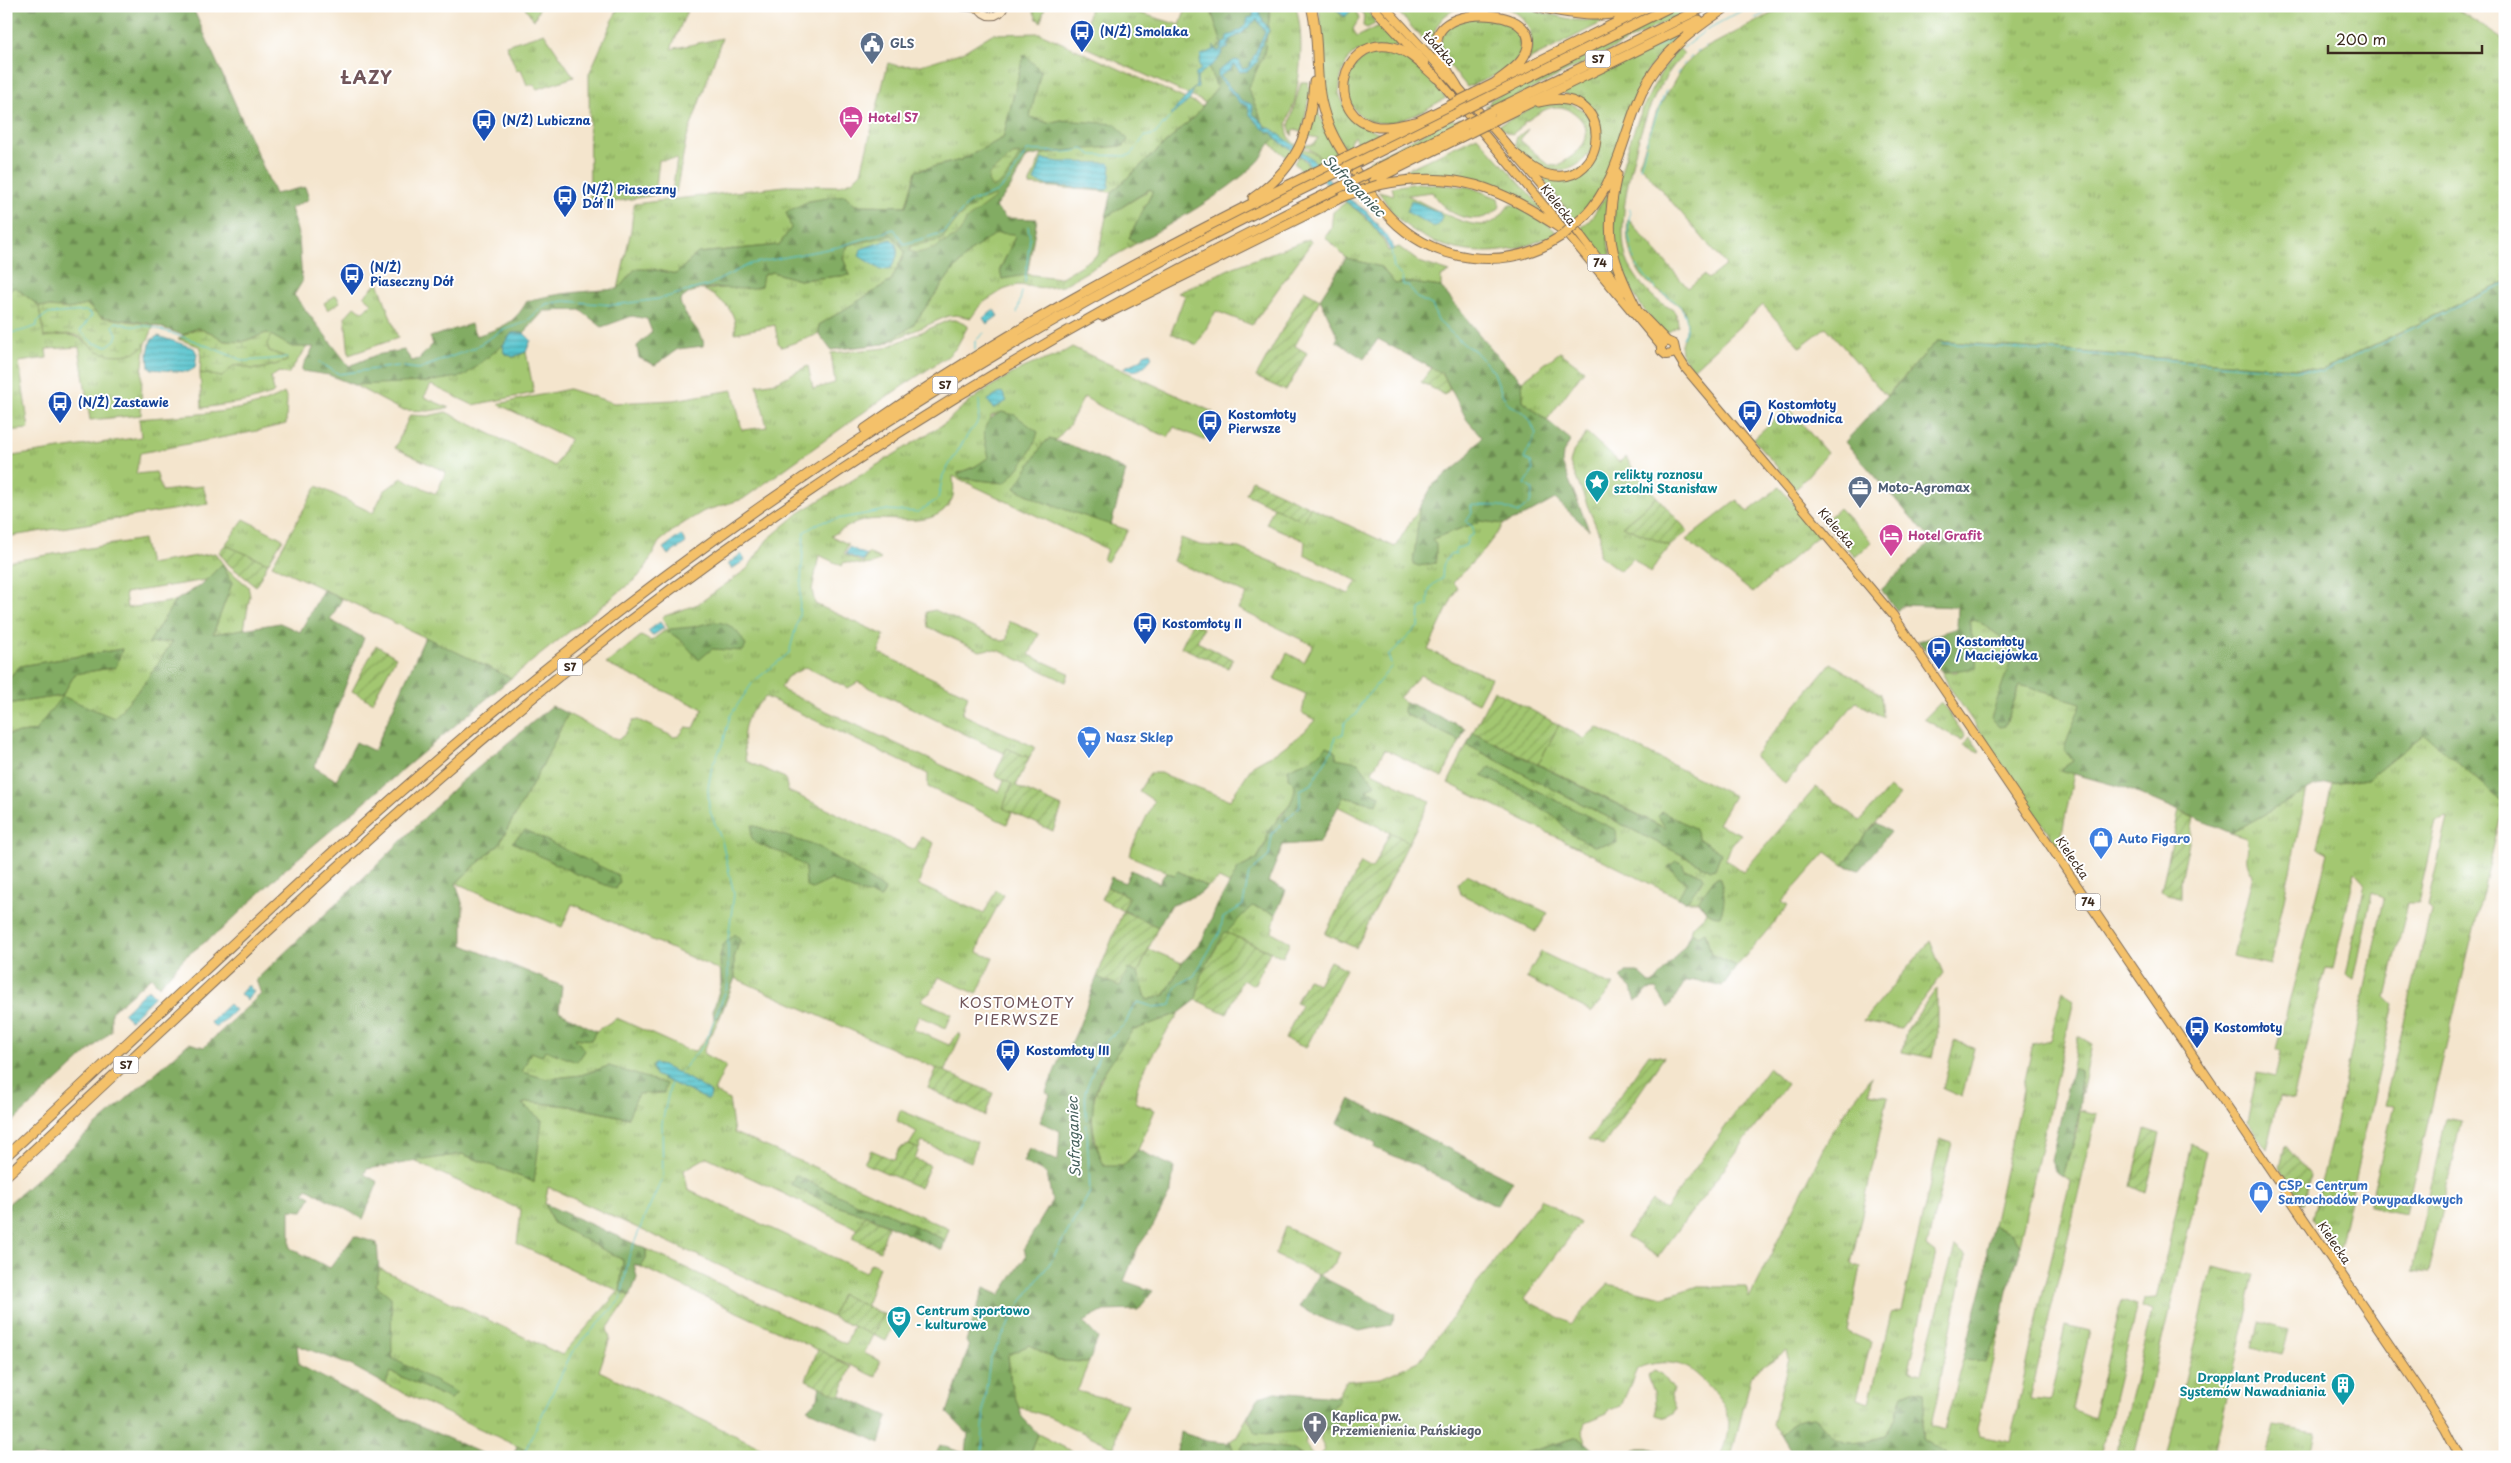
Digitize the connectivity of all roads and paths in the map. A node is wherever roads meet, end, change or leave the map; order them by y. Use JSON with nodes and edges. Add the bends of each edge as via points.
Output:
{"nodes":[{"id":1,"x":960,"y":6,"type":"edge"},
{"id":2,"x":1004,"y":6,"type":"edge"},
{"id":3,"x":1311,"y":6,"type":"edge"},
{"id":4,"x":1372,"y":6,"type":"edge"},
{"id":5,"x":1384,"y":6,"type":"edge"},
{"id":6,"x":1388,"y":6,"type":"edge"},
{"id":7,"x":1536,"y":6,"type":"edge"},
{"id":8,"x":1649,"y":6,"type":"edge"},
{"id":9,"x":1672,"y":6,"type":"edge"},
{"id":10,"x":1706,"y":6,"type":"edge"},
{"id":11,"x":978,"y":7,"type":"edge"},
{"id":12,"x":1728,"y":7,"type":"edge"},
{"id":13,"x":1396,"y":18,"type":"junction"},
{"id":14,"x":1316,"y":57,"type":"junction"},
{"id":15,"x":1437,"y":78,"type":"junction"},
{"id":16,"x":1495,"y":83,"type":"junction"},
{"id":17,"x":1457,"y":86,"type":"junction"},
{"id":18,"x":1522,"y":106,"type":"junction"},
{"id":19,"x":1494,"y":116,"type":"junction"},
{"id":20,"x":1416,"y":122,"type":"junction"},
{"id":21,"x":1472,"y":128,"type":"junction"},
{"id":22,"x":1623,"y":146,"type":"junction"},
{"id":23,"x":1514,"y":153,"type":"junction"},
{"id":24,"x":1374,"y":180,"type":"junction"},
{"id":25,"x":1224,"y":218,"type":"junction"},
{"id":26,"x":1563,"y":230,"type":"junction"},
{"id":27,"x":1636,"y":308,"type":"junction"},
{"id":28,"x":1058,"y":335,"type":"junction"},
{"id":29,"x":1664,"y":343,"type":"junction"},
{"id":30,"x":1673,"y":353,"type":"junction"},
{"id":31,"x":801,"y":478,"type":"junction"},
{"id":32,"x":6,"y":1156,"type":"edge"},
{"id":33,"x":6,"y":1176,"type":"edge"},
{"id":34,"x":2460,"y":1457,"type":"edge"}],
"edges":[{"from":1,"to":11,"type":"main road"},
{"from":2,"to":11,"type":"street","via":[[998,15],[990,16]]},
{"from":3,"to":14,"type":"highway"},
{"from":4,"to":15,"type":"main road","name":"Łódzka","number":"74"},
{"from":5,"to":13,"type":"main road","name":"Łódzka","number":"74"},
{"from":6,"to":13,"type":"main road"},
{"from":7,"to":8,"type":"highway","via":[[1571,15],[1597,16]]},
{"from":8,"to":16,"type":"highway"},
{"from":9,"to":31,"type":"highway","number":"S7","bridge":true,"via":[[1191,245],[1016,342]]},
{"from":10,"to":19,"type":"highway","number":"S7"},
{"from":12,"to":18,"type":"highway"},
{"from":12,"to":22,"type":"highway","via":[[1685,36],[1660,62],[1642,91]]},
{"from":13,"to":17,"type":"main road","name":"Łódzka","number":"74"},
{"from":14,"to":22,"type":"highway","bridge":true,"via":[[1321,102],[1333,137],[1379,204],[1403,229],[1434,248],[1474,258],[1511,256],[1548,244],[1585,216],[1605,188]]},
{"from":14,"to":25,"type":"highway","via":[[1311,114],[1306,134],[1292,160],[1275,182]]},
{"from":15,"to":20,"type":"highway","via":[[1408,54],[1389,47],[1364,51],[1347,69],[1344,97],[1358,118],[1381,127]]},
{"from":15,"to":21,"type":"main road","name":"Kielecka","number":"74"},
{"from":16,"to":17,"type":"highway","via":[[1516,66],[1524,54],[1528,38],[1525,29],[1513,15],[1503,11],[1467,10],[1447,20],[1437,42],[1441,58]]},
{"from":16,"to":20,"type":"highway","bridge":true},
{"from":17,"to":23,"type":"main road","number":"74"},
{"from":18,"to":19,"type":"highway"},
{"from":18,"to":23,"type":"highway","via":[[1556,98],[1577,102],[1594,121],[1596,143],[1585,164],[1565,175],[1543,173]]},
{"from":19,"to":21,"type":"highway","number":"S7","bridge":true},
{"from":19,"to":21,"type":"highway","bridge":true},
{"from":20,"to":25,"type":"highway","bridge":true},
{"from":21,"to":24,"type":"highway","number":"S7"},
{"from":21,"to":26,"type":"main road","name":"Kielecka","number":"74"},
{"from":22,"to":27,"type":"highway","via":[[1611,200],[1609,237],[1616,267]]},
{"from":23,"to":27,"type":"main road","name":"Kielecka","number":"74"},
{"from":24,"to":26,"type":"highway","via":[[1451,180],[1476,184],[1510,197]]},
{"from":24,"to":28,"type":"highway","bridge":true},
{"from":24,"to":28,"type":"highway","number":"S7","bridge":true,"via":[[1304,205],[1175,270]]},
{"from":25,"to":31,"type":"highway","via":[[1117,273],[990,346],[917,392]]},
{"from":26,"to":29,"type":"main road","name":"Kielecka","number":"74"},
{"from":27,"to":29,"type":"main road","name":"Kielecka","number":"74"},
{"from":28,"to":33,"type":"highway","number":"S7","via":[[923,416],[788,505],[578,660],[404,808]]},
{"from":29,"to":30,"type":"main road","number":"74","via":[[1673,343]]},
{"from":29,"to":30,"type":"main road","number":"74","via":[[1663,353]]},
{"from":30,"to":34,"type":"main road","name":"Kielecka","number":"74","via":[[1893,615],[2421,1391]]},
{"from":31,"to":32,"type":"highway","number":"S7","via":[[628,603],[463,736]]}]}
